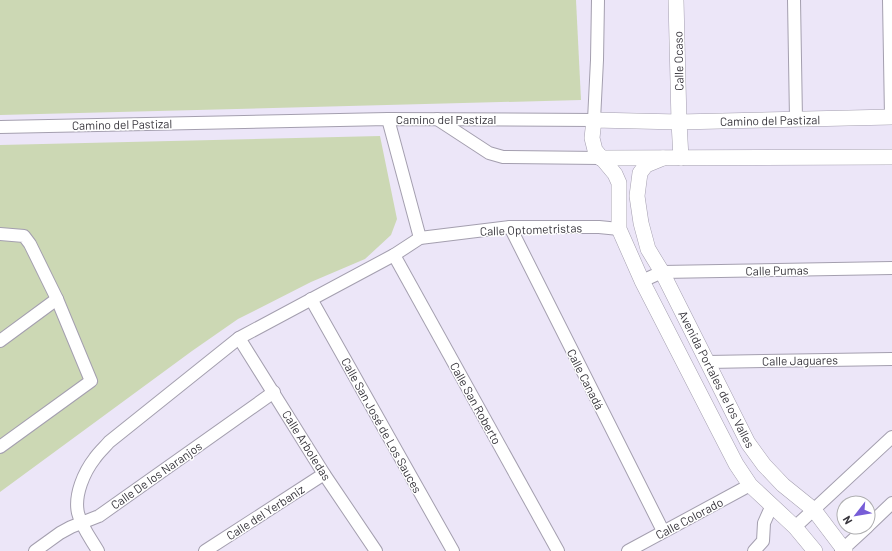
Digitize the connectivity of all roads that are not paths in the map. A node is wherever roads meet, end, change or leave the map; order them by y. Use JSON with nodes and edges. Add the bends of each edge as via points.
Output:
{"nodes":[{"id":1,"x":598,"y":0,"type":"edge"},
{"id":2,"x":676,"y":0,"type":"edge"},
{"id":3,"x":794,"y":0,"type":"edge"},
{"id":4,"x":889,"y":0,"type":"edge"},
{"id":5,"x":892,"y":117,"type":"edge"},
{"id":6,"x":388,"y":119,"type":"junction"},
{"id":7,"x":437,"y":120,"type":"junction"},
{"id":8,"x":594,"y":120,"type":"junction"},
{"id":9,"x":796,"y":120,"type":"junction"},
{"id":10,"x":679,"y":122,"type":"junction"},
{"id":11,"x":0,"y":127,"type":"edge"},
{"id":12,"x":888,"y":157,"type":"edge"},
{"id":13,"x":600,"y":158,"type":"junction"},
{"id":14,"x":663,"y":158,"type":"junction"},
{"id":15,"x":681,"y":158,"type":"junction"},
{"id":16,"x":510,"y":228,"type":"junction"},
{"id":17,"x":619,"y":229,"type":"junction"},
{"id":18,"x":0,"y":234,"type":"edge"},
{"id":19,"x":420,"y":238,"type":"junction"},
{"id":20,"x":394,"y":256,"type":"junction"},
{"id":21,"x":892,"y":268,"type":"edge"},
{"id":22,"x":662,"y":272,"type":"junction"},
{"id":23,"x":642,"y":281,"type":"junction"},
{"id":24,"x":57,"y":299,"type":"junction"},
{"id":25,"x":311,"y":300,"type":"junction"},
{"id":26,"x":239,"y":338,"type":"junction"},
{"id":27,"x":0,"y":341,"type":"edge"},
{"id":28,"x":892,"y":359,"type":"edge"},
{"id":29,"x":708,"y":362,"type":"junction"},
{"id":30,"x":274,"y":392,"type":"junction"},
{"id":31,"x":892,"y":437,"type":"edge"},
{"id":32,"x":0,"y":447,"type":"edge"},
{"id":33,"x":324,"y":474,"type":"junction"},
{"id":34,"x":750,"y":484,"type":"junction"},
{"id":35,"x":892,"y":503,"type":"edge"},
{"id":36,"x":772,"y":505,"type":"junction"},
{"id":37,"x":814,"y":510,"type":"junction"},
{"id":38,"x":876,"y":518,"type":"edge"},
{"id":39,"x":82,"y":523,"type":"junction"},
{"id":40,"x":795,"y":527,"type":"junction"},
{"id":41,"x":663,"y":531,"type":"junction"},
{"id":42,"x":858,"y":535,"type":"edge"},
{"id":43,"x":372,"y":550,"type":"edge"},
{"id":44,"x":843,"y":550,"type":"edge"},
{"id":45,"x":35,"y":551,"type":"edge"},
{"id":46,"x":98,"y":551,"type":"edge"},
{"id":47,"x":205,"y":551,"type":"edge"},
{"id":48,"x":453,"y":551,"type":"edge"},
{"id":49,"x":558,"y":551,"type":"edge"},
{"id":50,"x":628,"y":551,"type":"edge"},
{"id":51,"x":754,"y":551,"type":"edge"},
{"id":52,"x":816,"y":551,"type":"edge"}],
"edges":[{"from":1,"to":8,"type":"street"},
{"from":2,"to":10,"type":"street","name":"Calle Ocaso"},
{"from":3,"to":9,"type":"street"},
{"from":4,"to":5,"type":"street"},
{"from":5,"to":9,"type":"street","name":"Camino del Pastizal"},
{"from":6,"to":7,"type":"street","name":"Camino del Pastizal"},
{"from":6,"to":11,"type":"street","name":"Camino del Pastizal"},
{"from":6,"to":19,"type":"street"},
{"from":7,"to":8,"type":"street","name":"Camino del Pastizal"},
{"from":7,"to":13,"type":"street","via":[[497,156]]},
{"from":8,"to":10,"type":"street","name":"Camino del Pastizal"},
{"from":8,"to":13,"type":"street","via":[[592,138],[594,150]]},
{"from":9,"to":10,"type":"street","name":"Camino del Pastizal"},
{"from":10,"to":15,"type":"street","name":"Calle Ocaso"},
{"from":12,"to":15,"type":"street"},
{"from":13,"to":14,"type":"street"},
{"from":13,"to":17,"type":"street","via":[[615,174],[619,183]]},
{"from":14,"to":15,"type":"street"},
{"from":14,"to":22,"type":"street","name":"Avenida Portales de los Valles","via":[[646,165],[640,173],[637,196],[648,249]]},
{"from":16,"to":17,"type":"street","name":"Calle Optometristas"},
{"from":16,"to":19,"type":"street","name":"Calle Optometristas"},
{"from":16,"to":41,"type":"street","name":"Calle Canadá"},
{"from":17,"to":23,"type":"street","name":"Avenida Portales de los Valles"},
{"from":18,"to":24,"type":"street","via":[[24,236]]},
{"from":19,"to":20,"type":"street"},
{"from":20,"to":25,"type":"street"},
{"from":20,"to":49,"type":"street","name":"Calle San Roberto"},
{"from":21,"to":22,"type":"street","name":"Calle Pumas"},
{"from":22,"to":23,"type":"street"},
{"from":22,"to":29,"type":"street","name":"Avenida Portales de los Valles"},
{"from":23,"to":34,"type":"street","name":"Avenida Portales de los Valles","via":[[736,464]]},
{"from":24,"to":27,"type":"street"},
{"from":24,"to":32,"type":"street","via":[[91,381]]},
{"from":25,"to":26,"type":"street"},
{"from":25,"to":48,"type":"street","name":"Calle San José de Los Sauces"},
{"from":26,"to":30,"type":"street","name":"Calle Arboledas"},
{"from":26,"to":39,"type":"street","via":[[109,442],[95,458],[80,490],[78,512]]},
{"from":28,"to":29,"type":"street","name":"Calle Jaguares"},
{"from":29,"to":37,"type":"street","name":"Avenida Portales de los Valles","via":[[748,443],[783,485]]},
{"from":30,"to":33,"type":"street","name":"Calle Arboledas"},
{"from":30,"to":39,"type":"street","name":"Calle De los Naranjos","via":[[100,516]]},
{"from":31,"to":37,"type":"street"},
{"from":33,"to":43,"type":"street","name":"Calle Arboledas"},
{"from":33,"to":47,"type":"street","name":"Calle del Yerbaniz"},
{"from":34,"to":36,"type":"street","name":"Avenida Portales de los Valles"},
{"from":34,"to":41,"type":"street","name":"Calle Colorado"},
{"from":35,"to":38,"type":"street"},
{"from":36,"to":40,"type":"street","name":"Avenida Portales de los Valles"},
{"from":36,"to":51,"type":"street","via":[[764,523],[763,541]]},
{"from":37,"to":40,"type":"street"},
{"from":37,"to":44,"type":"street","name":"Avenida Portales de los Valles"},
{"from":39,"to":45,"type":"street","name":"Calle De los Naranjos","via":[[60,533]]},
{"from":39,"to":46,"type":"street"},
{"from":40,"to":52,"type":"street","name":"Avenida Portales de los Valles"},
{"from":41,"to":50,"type":"street","name":"Calle Colorado"},
{"from":42,"to":44,"type":"street"}]}
